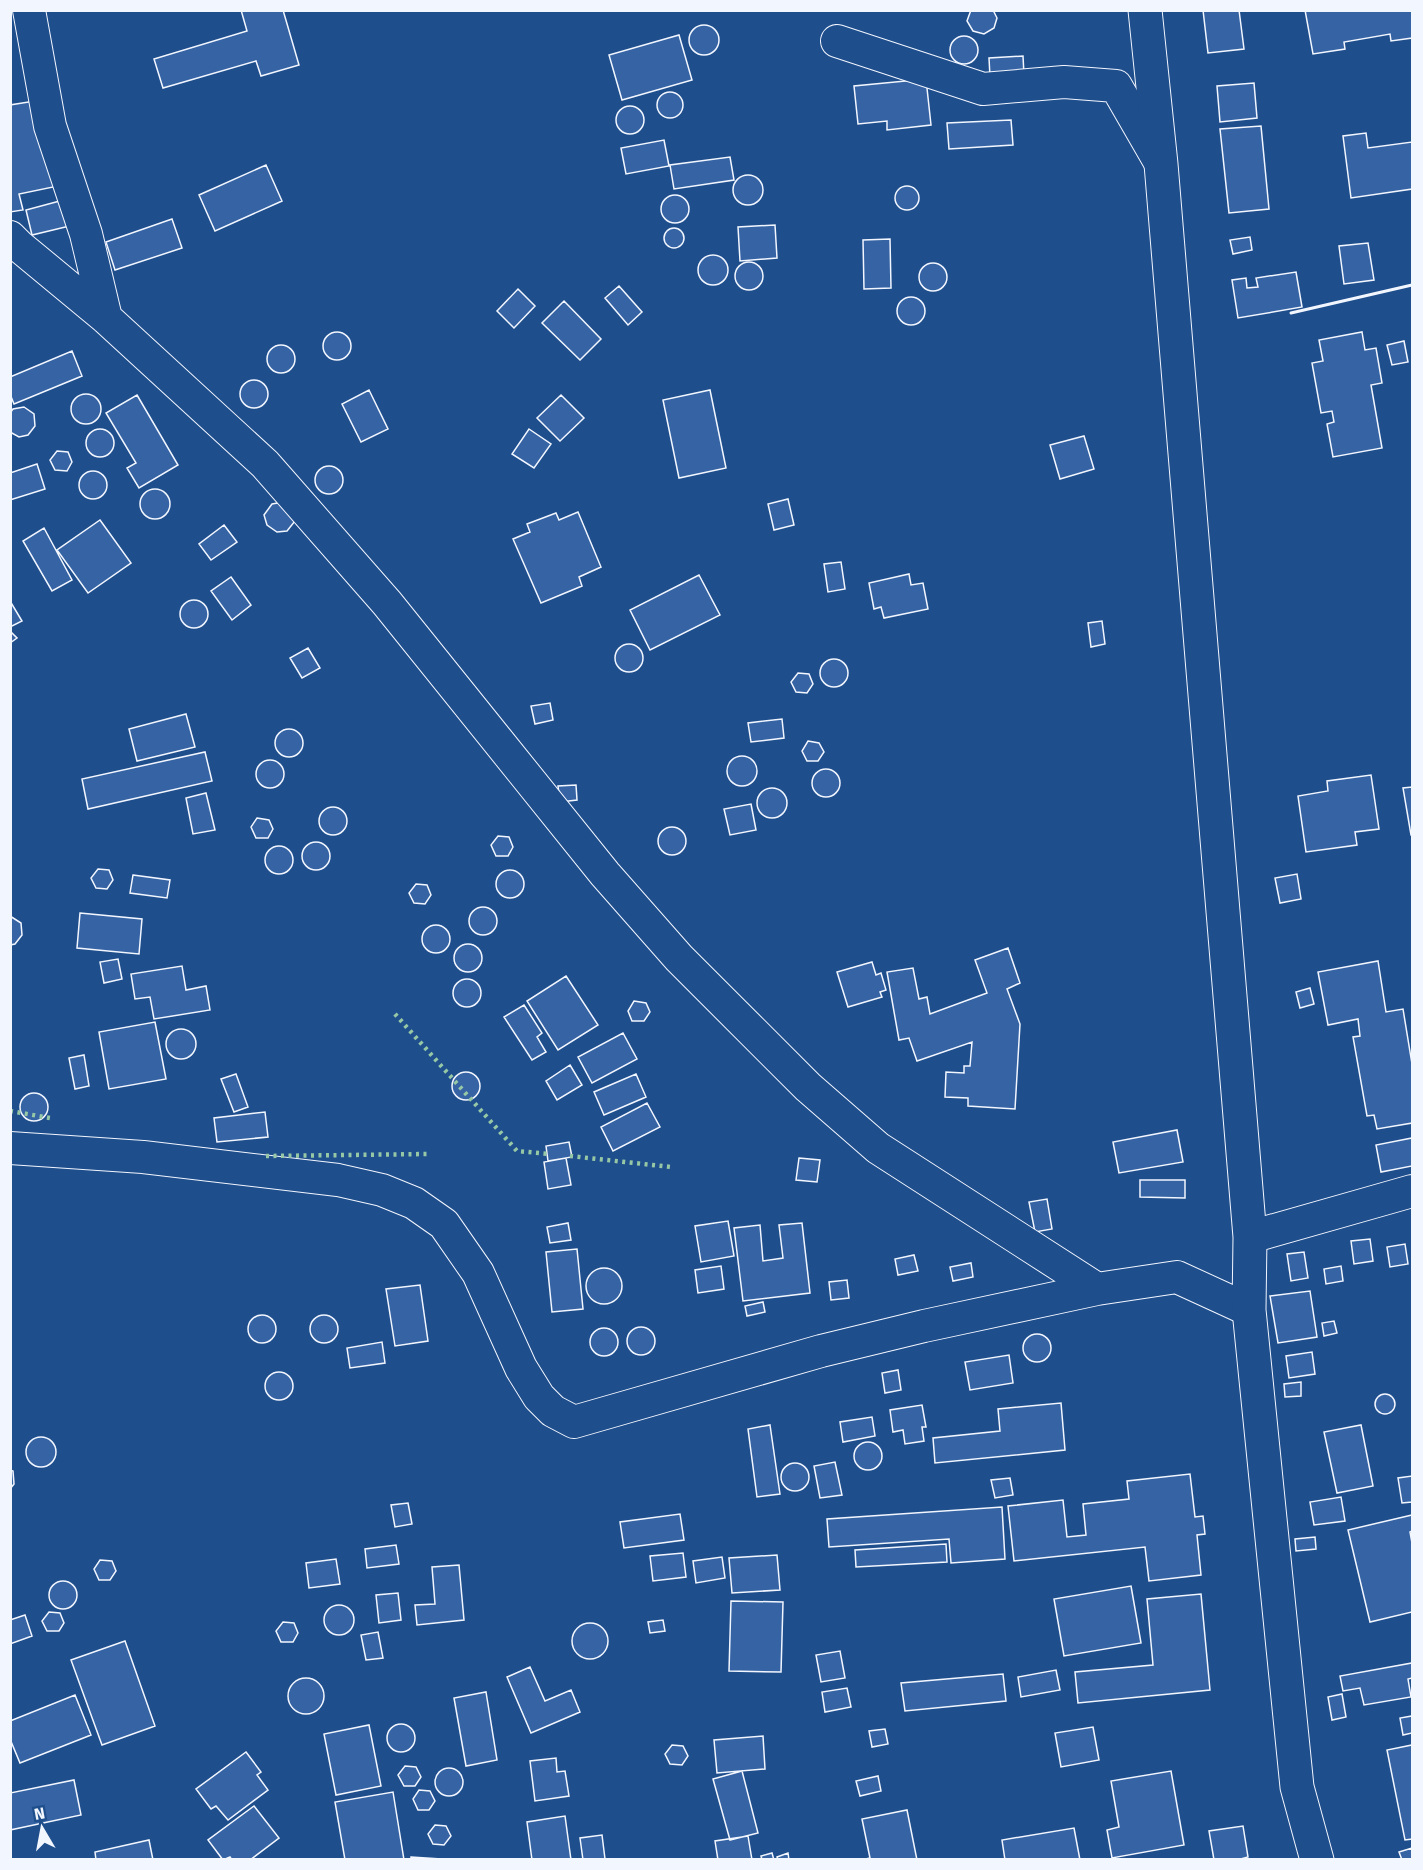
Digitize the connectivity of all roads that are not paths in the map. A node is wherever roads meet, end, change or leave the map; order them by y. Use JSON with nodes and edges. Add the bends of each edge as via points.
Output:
{"nodes":[{"id":1,"x":28,"y":10,"type":"edge"},
{"id":2,"x":1145,"y":10,"type":"edge"},
{"id":3,"x":837,"y":41,"type":"dead end"},
{"id":4,"x":1161,"y":164,"type":"junction"},
{"id":5,"x":10,"y":237,"type":"edge"},
{"id":6,"x":106,"y":318,"type":"junction"},
{"id":7,"x":10,"y":1148,"type":"edge"},
{"id":8,"x":1413,"y":1191,"type":"edge"},
{"id":9,"x":1250,"y":1237,"type":"junction"},
{"id":10,"x":1097,"y":1289,"type":"junction"},
{"id":11,"x":1249,"y":1310,"type":"junction"},
{"id":12,"x":1317,"y":1860,"type":"edge"}],
"edges":[{"from":1,"to":6,"type":"street","via":[[50,126],[86,234]]},
{"from":2,"to":4,"type":"street"},
{"from":3,"to":4,"type":"street","via":[[983,89],[1064,82],[1116,86]]},
{"from":4,"to":9,"type":"street"},
{"from":5,"to":6,"type":"street"},
{"from":6,"to":10,"type":"street","via":[[265,464],[387,603],[605,874],[679,958],[808,1087],[878,1148]]},
{"from":7,"to":10,"type":"street","via":[[143,1157],[338,1180],[382,1190],[414,1203],[444,1224],[478,1273],[521,1368],[539,1397],[553,1411],[574,1422],[821,1351]]},
{"from":8,"to":9,"type":"street"},
{"from":9,"to":11,"type":"street"},
{"from":10,"to":11,"type":"street","via":[[1177,1277]]},
{"from":11,"to":12,"type":"street","via":[[1297,1786]]}]}
